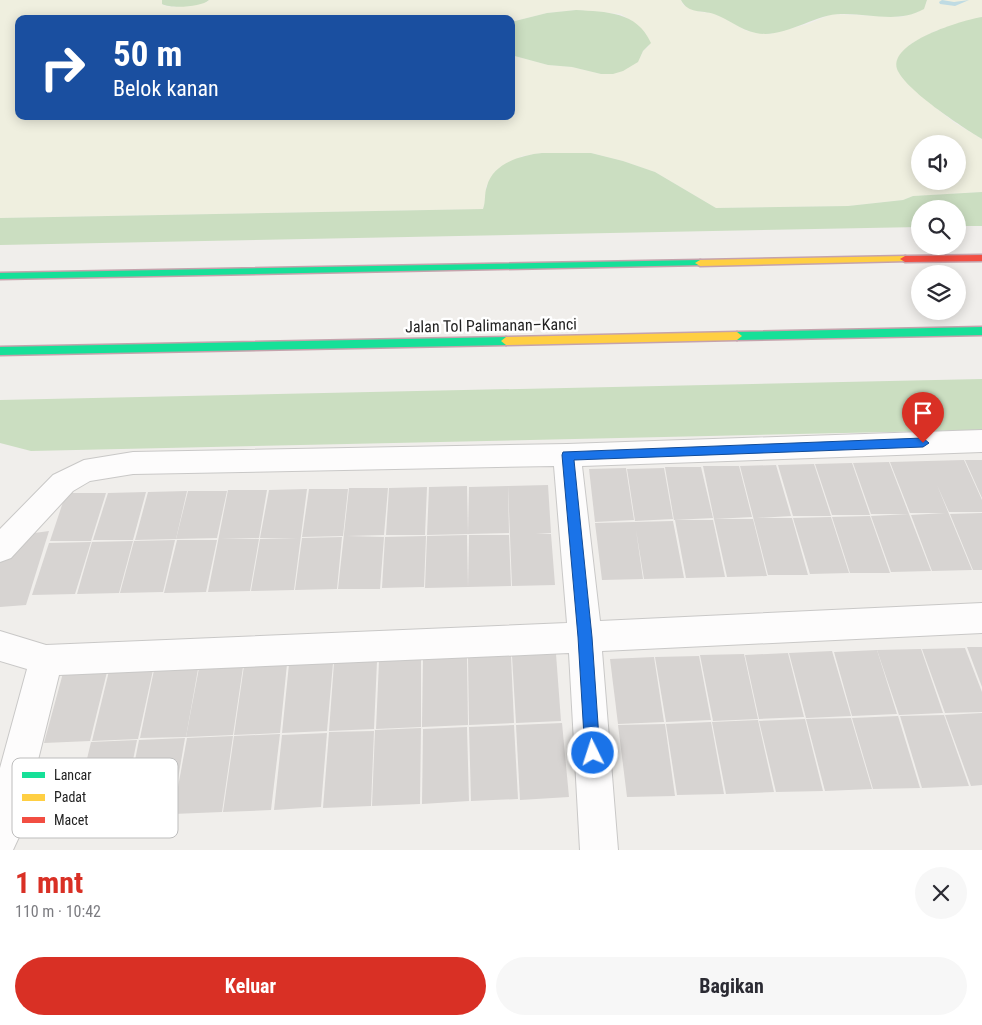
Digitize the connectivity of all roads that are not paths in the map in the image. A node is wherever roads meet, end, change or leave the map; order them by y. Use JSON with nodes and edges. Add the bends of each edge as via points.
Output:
{"nodes":[{"id":1,"x":982,"y":258,"type":"edge"},
{"id":2,"x":0,"y":276,"type":"edge"},
{"id":3,"x":982,"y":331,"type":"edge"},
{"id":4,"x":0,"y":351,"type":"edge"},
{"id":5,"x":982,"y":441,"type":"edge"},
{"id":6,"x":567,"y":455,"type":"junction"},
{"id":7,"x":0,"y":549,"type":"edge"},
{"id":8,"x":982,"y":618,"type":"edge"},
{"id":9,"x":585,"y":637,"type":"junction"},
{"id":10,"x":0,"y":646,"type":"edge"},
{"id":11,"x":46,"y":660,"type":"junction"},
{"id":12,"x":21,"y":758,"type":"edge"},
{"id":13,"x":12,"y":791,"type":"edge"},
{"id":14,"x":0,"y":837,"type":"edge"},
{"id":15,"x":599,"y":850,"type":"edge"}],
"edges":[{"from":1,"to":2,"type":"highway"},
{"from":3,"to":4,"type":"highway","name":"Jalan Tol Palimanan–Kanci"},
{"from":5,"to":6,"type":"street"},
{"from":6,"to":7,"type":"street","via":[[133,463],[84,471],[63,483]]},
{"from":6,"to":9,"type":"street"},
{"from":8,"to":9,"type":"street"},
{"from":9,"to":11,"type":"street"},
{"from":9,"to":15,"type":"street"},
{"from":10,"to":11,"type":"street"},
{"from":11,"to":12,"type":"street"},
{"from":13,"to":14,"type":"street"}]}
